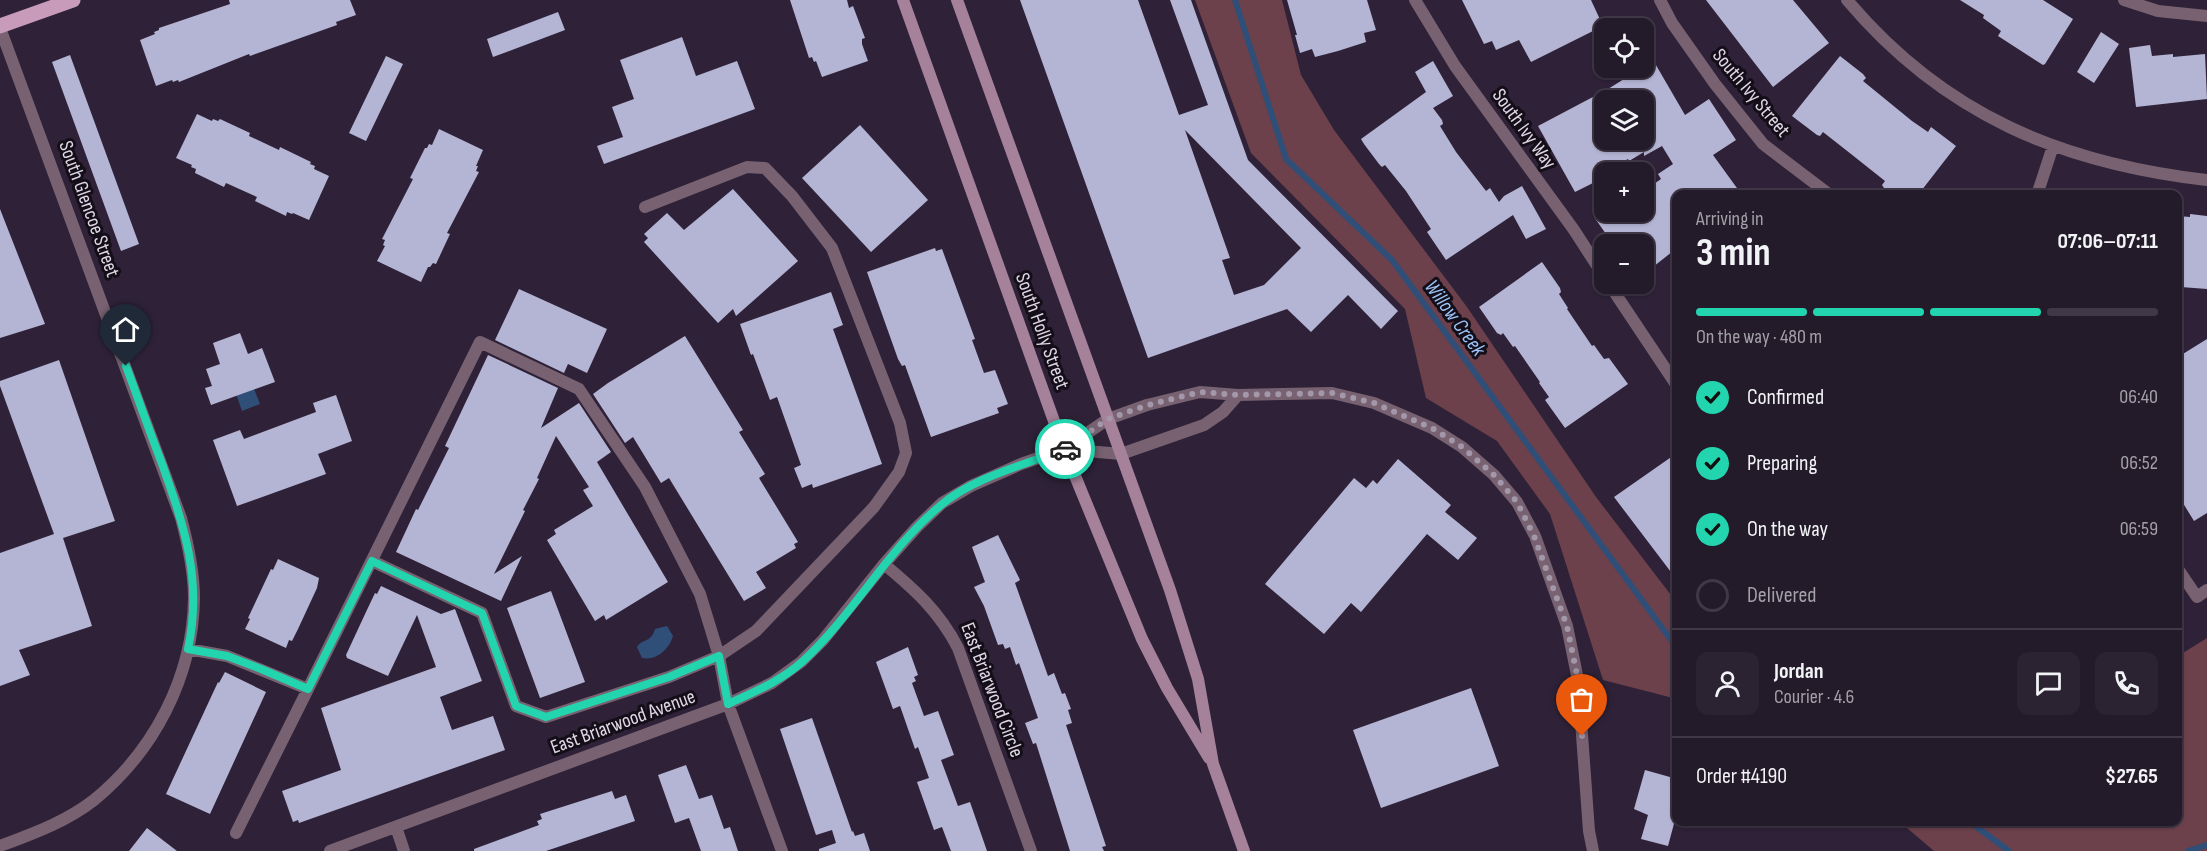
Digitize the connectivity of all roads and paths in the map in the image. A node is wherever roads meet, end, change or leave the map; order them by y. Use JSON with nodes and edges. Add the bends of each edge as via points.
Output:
{"nodes":[{"id":1,"x":74,"y":0,"type":"edge"},
{"id":2,"x":903,"y":0,"type":"edge"},
{"id":3,"x":957,"y":0,"type":"edge"},
{"id":4,"x":1415,"y":0,"type":"edge"},
{"id":5,"x":1660,"y":0,"type":"edge"},
{"id":6,"x":1847,"y":0,"type":"edge"},
{"id":7,"x":2124,"y":0,"type":"edge"},
{"id":8,"x":2207,"y":16,"type":"edge"},
{"id":9,"x":0,"y":27,"type":"edge"},
{"id":10,"x":2053,"y":146,"type":"junction"},
{"id":11,"x":2207,"y":180,"type":"edge"},
{"id":12,"x":1823,"y":190,"type":"edge"},
{"id":13,"x":2039,"y":190,"type":"edge"},
{"id":14,"x":645,"y":207,"type":"dead end"},
{"id":15,"x":1594,"y":262,"type":"edge"},
{"id":16,"x":1616,"y":294,"type":"edge"},
{"id":17,"x":1672,"y":378,"type":"edge"},
{"id":18,"x":1238,"y":395,"type":"junction"},
{"id":19,"x":1108,"y":419,"type":"junction"},
{"id":20,"x":1064,"y":449,"type":"junction"},
{"id":21,"x":1121,"y":454,"type":"junction"},
{"id":22,"x":372,"y":561,"type":"junction"},
{"id":23,"x":884,"y":564,"type":"junction"},
{"id":24,"x":2182,"y":575,"type":"edge"},
{"id":25,"x":2207,"y":590,"type":"edge"},
{"id":26,"x":188,"y":649,"type":"junction"},
{"id":27,"x":719,"y":656,"type":"junction"},
{"id":28,"x":308,"y":689,"type":"junction"},
{"id":29,"x":728,"y":704,"type":"junction"},
{"id":30,"x":1213,"y":764,"type":"junction"},
{"id":31,"x":396,"y":827,"type":"junction"},
{"id":32,"x":236,"y":833,"type":"dead end"},
{"id":33,"x":0,"y":846,"type":"edge"},
{"id":34,"x":330,"y":851,"type":"edge"},
{"id":35,"x":404,"y":851,"type":"edge"},
{"id":36,"x":782,"y":851,"type":"edge"},
{"id":37,"x":1031,"y":851,"type":"edge"},
{"id":38,"x":1244,"y":851,"type":"edge"},
{"id":39,"x":1593,"y":851,"type":"edge"}],
"edges":[{"from":1,"to":9,"type":"main road"},
{"from":2,"to":20,"type":"main road","name":"South Holly Street"},
{"from":3,"to":19,"type":"main road","name":"South Holly Street"},
{"from":4,"to":15,"type":"street","name":"South Ivy Way","via":[[1455,66]]},
{"from":5,"to":12,"type":"street","name":"South Ivy Street","via":[[1709,76],[1763,144]]},
{"from":6,"to":10,"type":"street","via":[[1898,54],[1928,77],[1979,112]]},
{"from":7,"to":8,"type":"street","via":[[2158,11]]},
{"from":9,"to":26,"type":"street","name":"South Glencoe Street","via":[[181,518],[189,548],[194,597]]},
{"from":10,"to":11,"type":"street","via":[[2100,161]]},
{"from":10,"to":13,"type":"street"},
{"from":14,"to":27,"type":"street","via":[[747,166],[765,168],[832,248],[900,423],[906,453],[899,472],[874,507],[756,631]]},
{"from":16,"to":17,"type":"street"},
{"from":18,"to":19,"type":"street","via":[[1200,392]]},
{"from":18,"to":21,"type":"street","via":[[1204,425]]},
{"from":18,"to":39,"type":"street","via":[[1332,393],[1382,406],[1432,428],[1462,447],[1517,502],[1534,536],[1567,626],[1578,680]]},
{"from":19,"to":20,"type":"street"},
{"from":19,"to":21,"type":"main road","name":"South Holly Street"},
{"from":20,"to":21,"type":"street"},
{"from":20,"to":23,"type":"street","name":"East Briarwood Avenue","via":[[971,486],[942,503]]},
{"from":20,"to":30,"type":"main road","name":"South Holly Street","via":[[1142,639]]},
{"from":21,"to":30,"type":"main road","name":"South Holly Street","via":[[1198,679]]},
{"from":22,"to":27,"type":"street","via":[[482,613],[516,706],[546,717],[669,677]]},
{"from":22,"to":27,"type":"street","via":[[480,342],[579,389],[645,487],[700,594]]},
{"from":22,"to":28,"type":"street"},
{"from":23,"to":29,"type":"street","name":"East Briarwood Avenue","via":[[801,663],[772,683]]},
{"from":23,"to":37,"type":"street","name":"East Briarwood Circle","via":[[926,599],[947,625]]},
{"from":24,"to":25,"type":"street","via":[[2197,597]]},
{"from":26,"to":28,"type":"street","via":[[227,656]]},
{"from":26,"to":33,"type":"street","name":"South Glencoe Street","via":[[174,694],[138,756],[94,800],[36,833]]},
{"from":27,"to":29,"type":"street"},
{"from":28,"to":32,"type":"street"},
{"from":29,"to":31,"type":"street","name":"East Briarwood Avenue"},
{"from":29,"to":36,"type":"street"},
{"from":30,"to":38,"type":"main road","name":"South Holly Street"},
{"from":31,"to":34,"type":"street","name":"East Briarwood Avenue"},
{"from":31,"to":35,"type":"street"}]}
